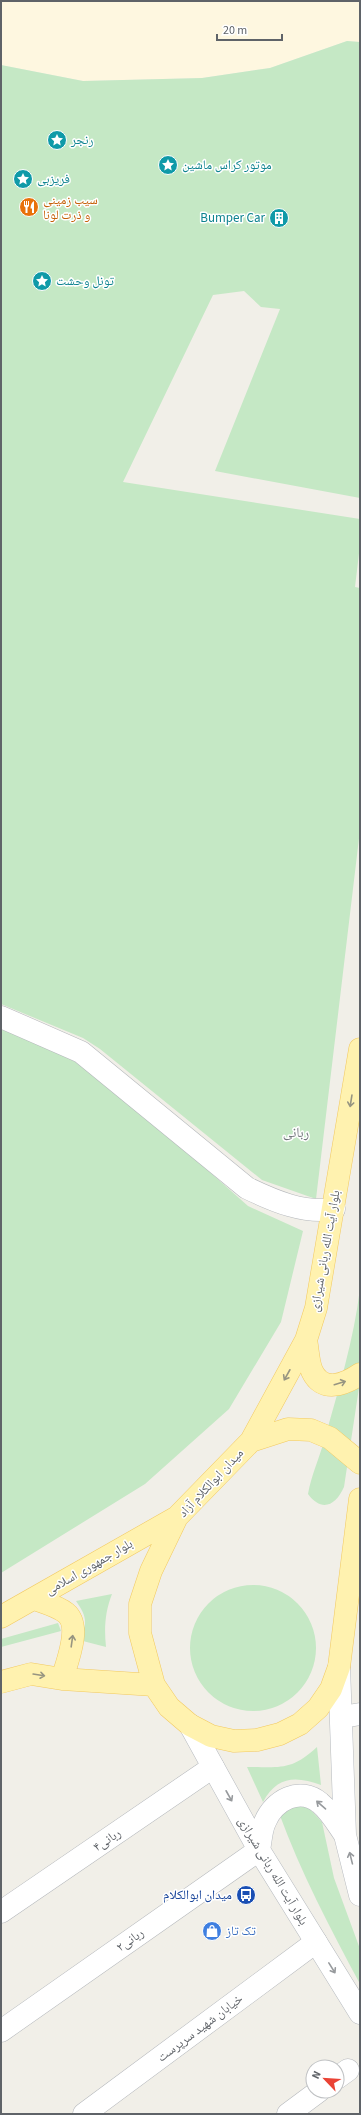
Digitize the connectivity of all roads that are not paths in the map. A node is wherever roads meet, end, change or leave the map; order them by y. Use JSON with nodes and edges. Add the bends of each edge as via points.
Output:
{"nodes":[{"id":1,"x":1,"y":1017,"type":"edge"},
{"id":2,"x":360,"y":1049,"type":"edge"},
{"id":3,"x":334,"y":1209,"type":"junction"},
{"id":4,"x":306,"y":1340,"type":"junction"},
{"id":5,"x":360,"y":1374,"type":"edge"},
{"id":6,"x":251,"y":1440,"type":"junction"},
{"id":7,"x":360,"y":1463,"type":"edge"},
{"id":8,"x":360,"y":1499,"type":"edge"},
{"id":9,"x":177,"y":1517,"type":"junction"},
{"id":10,"x":359,"y":1524,"type":"edge"},
{"id":11,"x":34,"y":1599,"type":"junction"},
{"id":12,"x":1,"y":1617,"type":"edge"},
{"id":13,"x":340,"y":1667,"type":"junction"},
{"id":14,"x":62,"y":1679,"type":"junction"},
{"id":15,"x":1,"y":1682,"type":"edge"},
{"id":16,"x":154,"y":1685,"type":"junction"},
{"id":17,"x":351,"y":1716,"type":"edge"},
{"id":18,"x":190,"y":1725,"type":"junction"},
{"id":19,"x":213,"y":1767,"type":"junction"},
{"id":20,"x":345,"y":1835,"type":"junction"},
{"id":21,"x":259,"y":1850,"type":"junction"},
{"id":22,"x":360,"y":1896,"type":"edge"},
{"id":23,"x":1,"y":1912,"type":"edge"},
{"id":24,"x":316,"y":1942,"type":"junction"},
{"id":25,"x":360,"y":2013,"type":"edge"},
{"id":26,"x":1,"y":2031,"type":"edge"},
{"id":27,"x":309,"y":2099,"type":"edge"},
{"id":28,"x":84,"y":2114,"type":"edge"},
{"id":29,"x":288,"y":2114,"type":"edge"}],
"edges":[{"from":1,"to":3,"type":"street","via":[[81,1052],[247,1188],[277,1202],[321,1211]]},
{"from":2,"to":3,"type":"main road","name":"بلوار آیت الله ربانی شیرازی","one_way":true},
{"from":3,"to":4,"type":"main road","name":"بلوار آیت الله ربانی شیرازی","via":[[316,1308]]},
{"from":4,"to":5,"type":"main road","one_way":true,"via":[[311,1370],[317,1379],[330,1386],[340,1385]]},
{"from":4,"to":6,"type":"main road","name":"بلوار آیت الله ربانی شیرازی","one_way":true},
{"from":6,"to":7,"type":"main road","name":"میدان ابوالکلام آزاد","via":[[288,1429],[311,1430],[330,1438]]},
{"from":6,"to":9,"type":"main road","name":"میدان ابوالکلام آزاد"},
{"from":8,"to":10,"type":"main road","name":"میدان ابوالکلام آزاد"},
{"from":9,"to":11,"type":"main road","name":"بلوار جمهوری اسلامی"},
{"from":9,"to":16,"type":"main road","name":"میدان ابوالکلام آزاد","via":[[151,1571],[140,1604],[140,1633]]},
{"from":10,"to":13,"type":"main road","name":"میدان ابوالکلام آزاد"},
{"from":11,"to":12,"type":"main road","name":"بلوار جمهوری اسلامی"},
{"from":14,"to":11,"type":"main road","one_way":true,"via":[[72,1644],[73,1625],[67,1614]]},
{"from":13,"to":17,"type":"street"},
{"from":13,"to":18,"type":"main road","name":"میدان ابوالکلام آزاد","via":[[331,1689],[318,1708],[300,1724],[280,1734],[257,1740],[234,1741],[211,1736]]},
{"from":15,"to":14,"type":"main road","one_way":true,"via":[[31,1674]]},
{"from":14,"to":16,"type":"main road"},
{"from":16,"to":18,"type":"main road","name":"میدان ابوالکلام آزاد","via":[[169,1707]]},
{"from":17,"to":20,"type":"street"},
{"from":18,"to":19,"type":"street","name":"بلوار آیت الله ربانی شیرازی"},
{"from":19,"to":21,"type":"street","name":"بلوار آیت الله ربانی شیرازی","one_way":true},
{"from":19,"to":23,"type":"street","name":"ربانی۴"},
{"from":20,"to":21,"type":"street","one_way":true,"via":[[320,1803],[308,1796],[295,1794],[275,1808],[265,1822]]},
{"from":22,"to":20,"type":"street","one_way":true},
{"from":21,"to":24,"type":"street","name":"بلوار آیت الله ربانی شیرازی"},
{"from":21,"to":26,"type":"street","name":"ربانی۲"},
{"from":24,"to":25,"type":"street","name":"بلوار آیت الله ربانی شیرازی","one_way":true},
{"from":24,"to":28,"type":"street","name":"خیابان شهید سرپرست"},
{"from":27,"to":29,"type":"street"}]}
